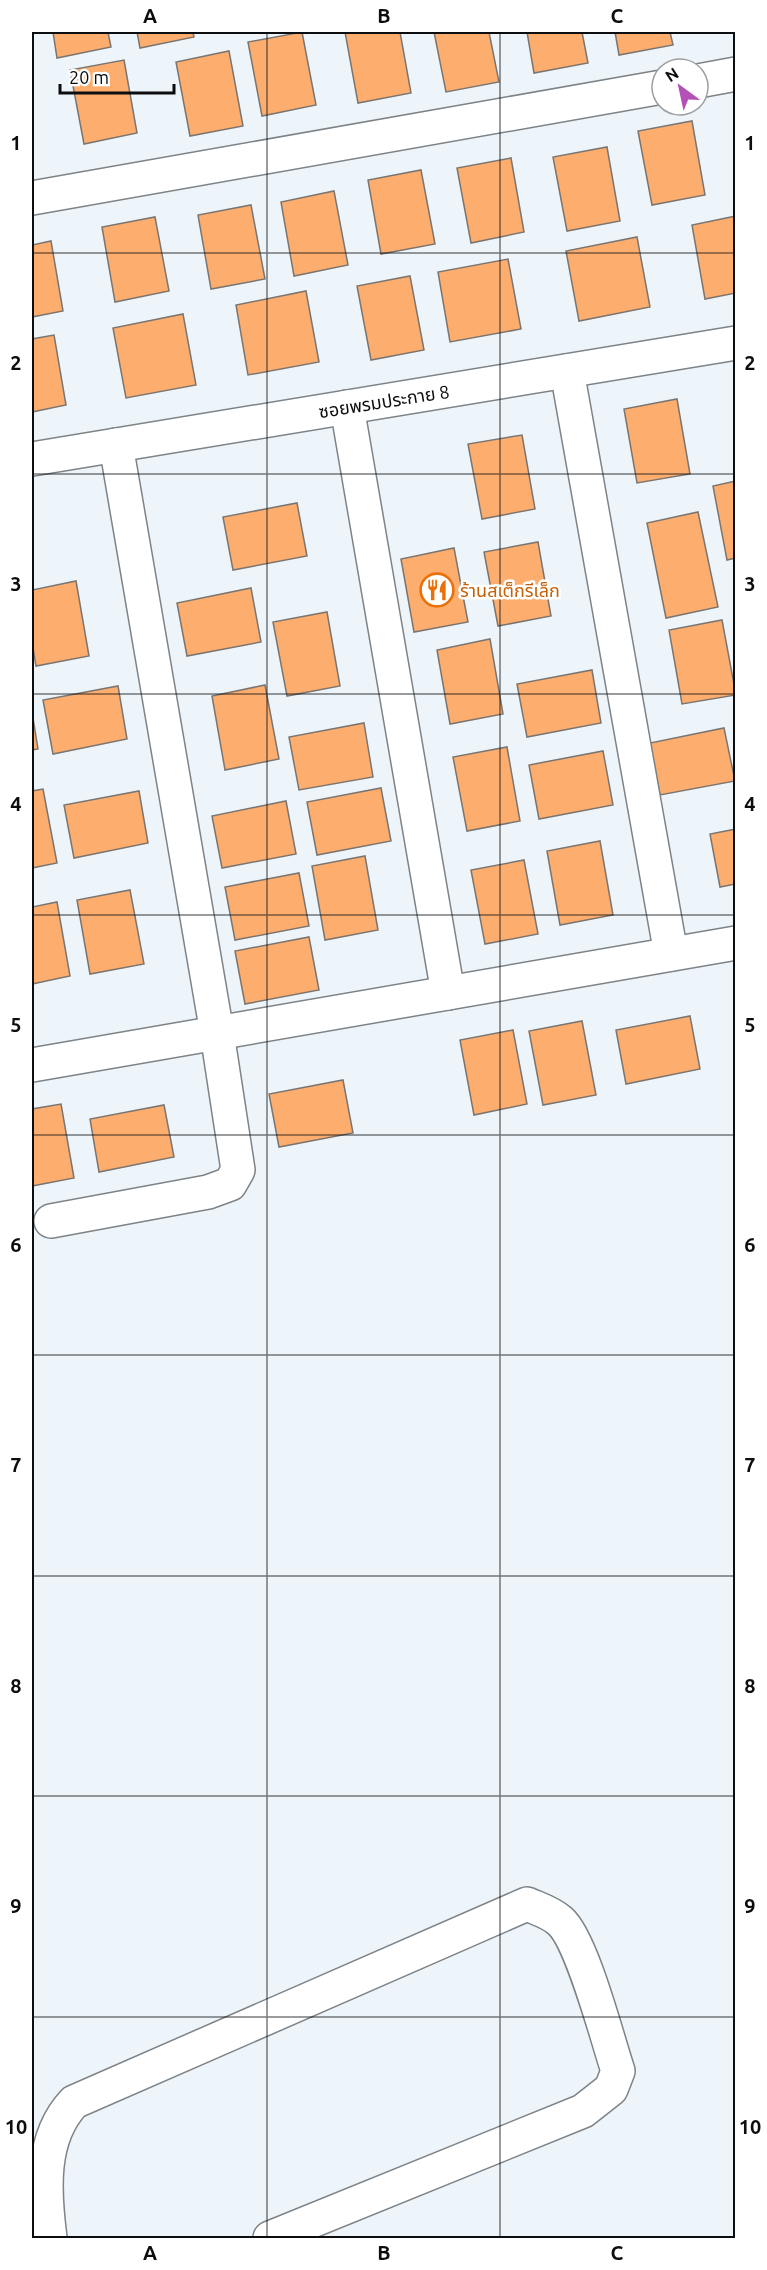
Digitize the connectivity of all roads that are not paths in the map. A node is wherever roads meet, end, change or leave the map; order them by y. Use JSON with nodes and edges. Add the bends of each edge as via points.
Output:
{"nodes":[{"id":1,"x":735,"y":74,"type":"edge"},
{"id":2,"x":710,"y":79,"type":"edge"},
{"id":3,"x":650,"y":89,"type":"edge"},
{"id":4,"x":32,"y":198,"type":"edge"},
{"id":5,"x":735,"y":344,"type":"edge"},
{"id":6,"x":567,"y":371,"type":"junction"},
{"id":7,"x":347,"y":407,"type":"junction"},
{"id":8,"x":116,"y":445,"type":"junction"},
{"id":9,"x":32,"y":459,"type":"edge"},
{"id":10,"x":735,"y":943,"type":"edge"},
{"id":11,"x":671,"y":954,"type":"junction"},
{"id":12,"x":448,"y":993,"type":"junction"},
{"id":13,"x":218,"y":1033,"type":"junction"},
{"id":14,"x":32,"y":1065,"type":"edge"},
{"id":15,"x":51,"y":1221,"type":"dead end"},
{"id":16,"x":50,"y":2238,"type":"edge"},
{"id":17,"x":270,"y":2238,"type":"edge"}],
"edges":[{"from":1,"to":2,"type":"street"},
{"from":3,"to":4,"type":"street"},
{"from":5,"to":6,"type":"street","name":"ซอยพรมประกาย 8"},
{"from":6,"to":7,"type":"street","name":"ซอยพรมประกาย 8"},
{"from":6,"to":11,"type":"street"},
{"from":7,"to":8,"type":"street","name":"ซอยพรมประกาย 8"},
{"from":7,"to":12,"type":"street"},
{"from":8,"to":9,"type":"street","name":"ซอยพรมประกาย 8"},
{"from":8,"to":13,"type":"street"},
{"from":10,"to":11,"type":"street"},
{"from":11,"to":12,"type":"street"},
{"from":12,"to":13,"type":"street"},
{"from":13,"to":14,"type":"street"},
{"from":13,"to":15,"type":"street","via":[[238,1170],[230,1184],[208,1192]]},
{"from":16,"to":17,"type":"street","via":[[45,2197],[51,2139],[62,2115],[74,2102],[527,1904],[561,1922],[575,1941],[618,2071],[611,2089],[584,2111]]}]}
